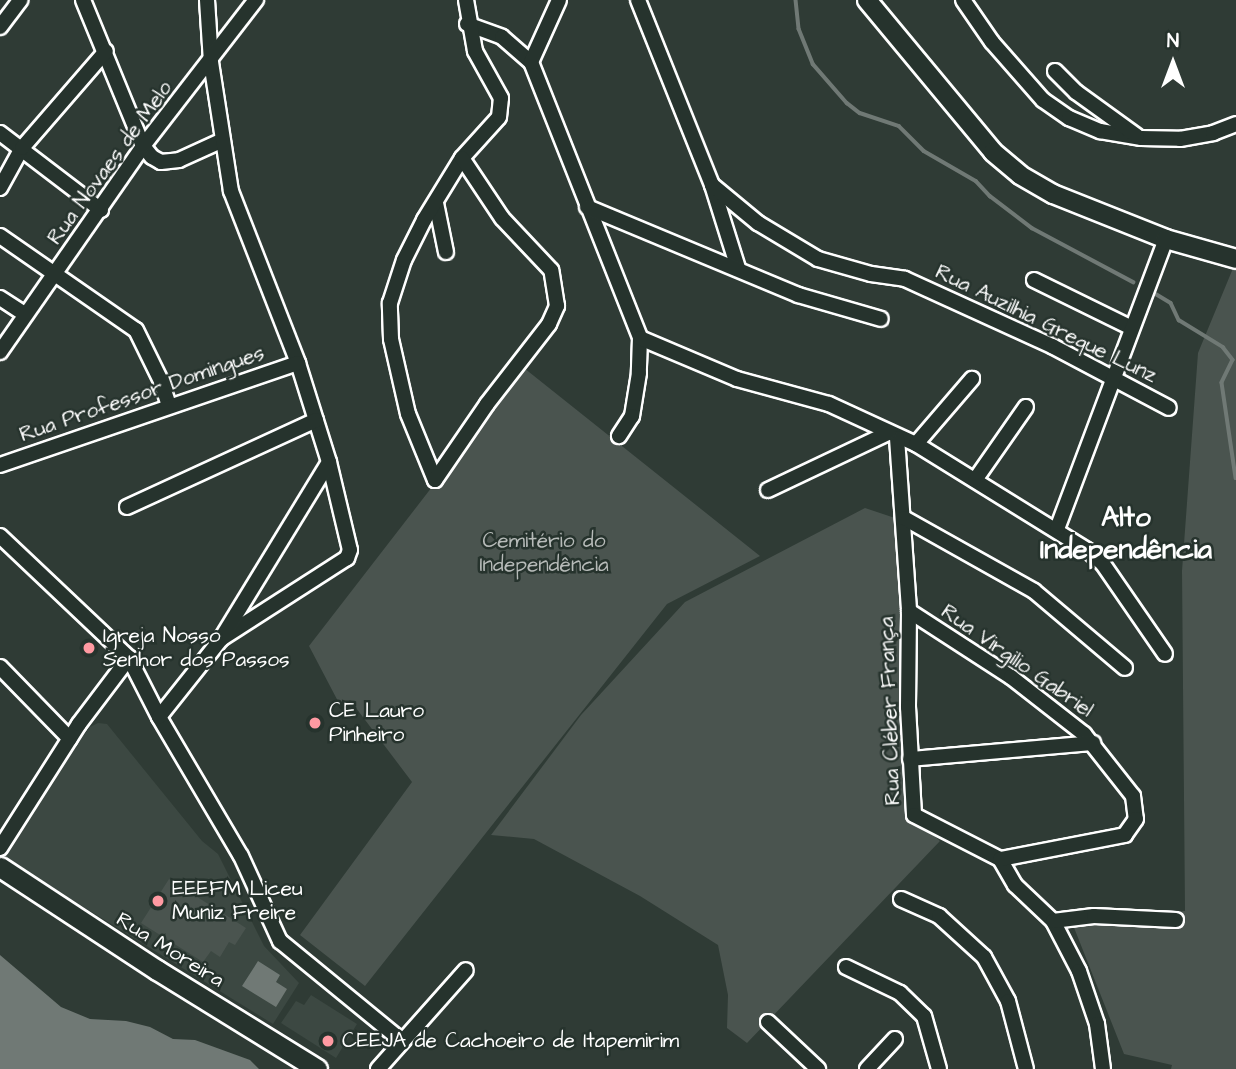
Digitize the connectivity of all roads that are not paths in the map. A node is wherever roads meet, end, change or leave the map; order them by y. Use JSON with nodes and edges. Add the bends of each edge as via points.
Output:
{"nodes":[{"id":1,"x":20,"y":0,"type":"edge"},
{"id":2,"x":83,"y":0,"type":"edge"},
{"id":3,"x":207,"y":0,"type":"edge"},
{"id":4,"x":256,"y":0,"type":"edge"},
{"id":5,"x":466,"y":0,"type":"edge"},
{"id":6,"x":559,"y":0,"type":"edge"},
{"id":7,"x":638,"y":0,"type":"edge"},
{"id":8,"x":867,"y":0,"type":"edge"},
{"id":9,"x":962,"y":0,"type":"edge"},
{"id":10,"x":467,"y":24,"type":"junction"},
{"id":11,"x":0,"y":27,"type":"edge"},
{"id":12,"x":106,"y":51,"type":"junction"},
{"id":13,"x":211,"y":62,"type":"junction"},
{"id":14,"x":531,"y":62,"type":"junction"},
{"id":15,"x":1055,"y":71,"type":"dead end"},
{"id":16,"x":1236,"y":124,"type":"edge"},
{"id":17,"x":0,"y":133,"type":"edge"},
{"id":18,"x":1141,"y":138,"type":"junction"},
{"id":19,"x":223,"y":140,"type":"junction"},
{"id":20,"x":143,"y":146,"type":"junction"},
{"id":21,"x":22,"y":148,"type":"junction"},
{"id":22,"x":462,"y":158,"type":"junction"},
{"id":23,"x":712,"y":186,"type":"junction"},
{"id":24,"x":0,"y":188,"type":"edge"},
{"id":25,"x":436,"y":203,"type":"junction"},
{"id":26,"x":587,"y":207,"type":"junction"},
{"id":27,"x":101,"y":210,"type":"junction"},
{"id":28,"x":0,"y":236,"type":"edge"},
{"id":29,"x":1166,"y":239,"type":"junction"},
{"id":30,"x":446,"y":252,"type":"dead end"},
{"id":31,"x":1236,"y":259,"type":"edge"},
{"id":32,"x":738,"y":268,"type":"junction"},
{"id":33,"x":55,"y":275,"type":"junction"},
{"id":34,"x":1034,"y":280,"type":"dead end"},
{"id":35,"x":0,"y":298,"type":"edge"},
{"id":36,"x":25,"y":314,"type":"junction"},
{"id":37,"x":881,"y":319,"type":"dead end"},
{"id":38,"x":1132,"y":328,"type":"junction"},
{"id":39,"x":640,"y":338,"type":"junction"},
{"id":40,"x":0,"y":352,"type":"edge"},
{"id":41,"x":298,"y":363,"type":"junction"},
{"id":42,"x":972,"y":379,"type":"dead end"},
{"id":43,"x":1113,"y":380,"type":"junction"},
{"id":44,"x":169,"y":407,"type":"junction"},
{"id":45,"x":1026,"y":407,"type":"dead end"},
{"id":46,"x":1169,"y":408,"type":"dead end"},
{"id":47,"x":316,"y":420,"type":"junction"},
{"id":48,"x":892,"y":435,"type":"junction"},
{"id":49,"x":619,"y":436,"type":"dead end"},
{"id":50,"x":916,"y":444,"type":"junction"},
{"id":51,"x":329,"y":462,"type":"junction"},
{"id":52,"x":0,"y":466,"type":"edge"},
{"id":53,"x":975,"y":480,"type":"junction"},
{"id":54,"x":768,"y":490,"type":"dead end"},
{"id":55,"x":127,"y":507,"type":"dead end"},
{"id":56,"x":904,"y":518,"type":"junction"},
{"id":57,"x":1057,"y":530,"type":"junction"},
{"id":58,"x":0,"y":536,"type":"edge"},
{"id":59,"x":909,"y":611,"type":"junction"},
{"id":60,"x":221,"y":639,"type":"junction"},
{"id":61,"x":1166,"y":654,"type":"dead end"},
{"id":62,"x":128,"y":658,"type":"junction"},
{"id":63,"x":0,"y":667,"type":"edge"},
{"id":64,"x":1125,"y":667,"type":"dead end"},
{"id":65,"x":159,"y":717,"type":"junction"},
{"id":66,"x":70,"y":738,"type":"junction"},
{"id":67,"x":1093,"y":743,"type":"junction"},
{"id":68,"x":911,"y":759,"type":"junction"},
{"id":69,"x":0,"y":848,"type":"edge"},
{"id":70,"x":1000,"y":859,"type":"junction"},
{"id":71,"x":0,"y":867,"type":"edge"},
{"id":72,"x":901,"y":900,"type":"dead end"},
{"id":73,"x":1176,"y":920,"type":"dead end"},
{"id":74,"x":1053,"y":921,"type":"junction"},
{"id":75,"x":846,"y":967,"type":"dead end"},
{"id":76,"x":466,"y":970,"type":"dead end"},
{"id":77,"x":768,"y":1021,"type":"dead end"},
{"id":78,"x":895,"y":1040,"type":"dead end"},
{"id":79,"x":402,"y":1041,"type":"junction"},
{"id":80,"x":317,"y":1069,"type":"edge"},
{"id":81,"x":377,"y":1069,"type":"edge"},
{"id":82,"x":818,"y":1069,"type":"edge"},
{"id":83,"x":867,"y":1069,"type":"edge"},
{"id":84,"x":939,"y":1069,"type":"edge"},
{"id":85,"x":1026,"y":1069,"type":"edge"},
{"id":86,"x":1103,"y":1069,"type":"edge"}],
"edges":[{"from":1,"to":11,"type":"street"},
{"from":2,"to":12,"type":"street"},
{"from":3,"to":13,"type":"street"},
{"from":4,"to":13,"type":"street","name":"Rua Novaes de Melo"},
{"from":5,"to":10,"type":"street"},
{"from":6,"to":14,"type":"street"},
{"from":7,"to":23,"type":"street"},
{"from":8,"to":29,"type":"street","via":[[993,152],[1020,175],[1053,194]]},
{"from":9,"to":18,"type":"street","via":[[1042,100],[1100,131]]},
{"from":10,"to":14,"type":"street","via":[[502,37]]},
{"from":10,"to":22,"type":"street","via":[[475,51],[501,98],[499,117]]},
{"from":12,"to":20,"type":"street"},
{"from":12,"to":21,"type":"street"},
{"from":13,"to":19,"type":"street"},
{"from":13,"to":20,"type":"street","name":"Rua Novaes de Melo"},
{"from":14,"to":26,"type":"street"},
{"from":15,"to":18,"type":"street","via":[[1076,92]]},
{"from":16,"to":18,"type":"street","via":[[1180,139]]},
{"from":17,"to":21,"type":"street"},
{"from":19,"to":20,"type":"street","via":[[179,160],[161,162]]},
{"from":19,"to":41,"type":"street","via":[[231,191]]},
{"from":20,"to":27,"type":"street","name":"Rua Novaes de Melo"},
{"from":21,"to":24,"type":"street"},
{"from":21,"to":27,"type":"street"},
{"from":22,"to":25,"type":"street"},
{"from":22,"to":25,"type":"street","via":[[502,218],[551,270],[557,306],[549,324],[435,480],[408,414],[391,339],[390,303],[404,260]]},
{"from":23,"to":32,"type":"street"},
{"from":23,"to":43,"type":"street","name":"Rua Auzilhia Greque Lunz","via":[[758,223],[818,259],[905,279],[1052,346]]},
{"from":25,"to":30,"type":"street"},
{"from":26,"to":32,"type":"street"},
{"from":26,"to":39,"type":"street"},
{"from":27,"to":33,"type":"street","name":"Rua Novaes de Melo"},
{"from":28,"to":33,"type":"street"},
{"from":29,"to":31,"type":"street"},
{"from":29,"to":38,"type":"street"},
{"from":32,"to":37,"type":"street","via":[[798,295]]},
{"from":33,"to":36,"type":"street","name":"Rua Novaes de Melo"},
{"from":33,"to":44,"type":"street","via":[[136,330]]},
{"from":34,"to":38,"type":"street"},
{"from":35,"to":36,"type":"street"},
{"from":36,"to":40,"type":"street","name":"Rua Novaes de Melo"},
{"from":38,"to":43,"type":"street"},
{"from":39,"to":48,"type":"street","via":[[737,379],[829,404]]},
{"from":39,"to":49,"type":"street","via":[[632,416]]},
{"from":41,"to":44,"type":"street","name":"Rua Professor Domingues"},
{"from":41,"to":47,"type":"street"},
{"from":42,"to":50,"type":"street"},
{"from":43,"to":46,"type":"street","name":"Rua Auzilhia Greque Lunz"},
{"from":43,"to":57,"type":"street"},
{"from":44,"to":52,"type":"street","name":"Rua Professor Domingues"},
{"from":45,"to":53,"type":"street"},
{"from":47,"to":51,"type":"street"},
{"from":47,"to":55,"type":"street"},
{"from":48,"to":50,"type":"street"},
{"from":48,"to":54,"type":"street"},
{"from":48,"to":56,"type":"street","name":"Rua Cléber França"},
{"from":50,"to":53,"type":"street"},
{"from":51,"to":60,"type":"street"},
{"from":51,"to":60,"type":"street","via":[[349,555]]},
{"from":53,"to":57,"type":"street"},
{"from":56,"to":59,"type":"street","name":"Rua Cléber França"},
{"from":56,"to":64,"type":"street","via":[[1044,597]]},
{"from":57,"to":61,"type":"street","via":[[1103,564]]},
{"from":58,"to":62,"type":"street"},
{"from":59,"to":67,"type":"street","name":"Rua Virgilio Gabriel","via":[[1011,677]]},
{"from":59,"to":68,"type":"street","name":"Rua Cléber França"},
{"from":60,"to":65,"type":"street"},
{"from":62,"to":65,"type":"street"},
{"from":62,"to":66,"type":"street"},
{"from":63,"to":66,"type":"street"},
{"from":65,"to":79,"type":"street","via":[[241,856],[280,942]]},
{"from":66,"to":69,"type":"street"},
{"from":67,"to":68,"type":"street"},
{"from":67,"to":70,"type":"street","name":"Rua Virgilio Gabriel","via":[[1133,796],[1136,819],[1125,835]]},
{"from":68,"to":70,"type":"street","name":"Rua Cléber França","via":[[914,815]]},
{"from":70,"to":74,"type":"street","via":[[1015,886]]},
{"from":71,"to":80,"type":"main road","name":"Rua Moreira"},
{"from":72,"to":85,"type":"street","via":[[939,916],[984,957],[1008,1001]]},
{"from":73,"to":74,"type":"street","via":[[1094,916]]},
{"from":74,"to":86,"type":"street","via":[[1084,984],[1097,1024]]},
{"from":75,"to":84,"type":"street","via":[[900,993],[924,1016]]},
{"from":76,"to":79,"type":"street"},
{"from":77,"to":82,"type":"street"},
{"from":78,"to":83,"type":"street"},
{"from":79,"to":81,"type":"street"}]}
